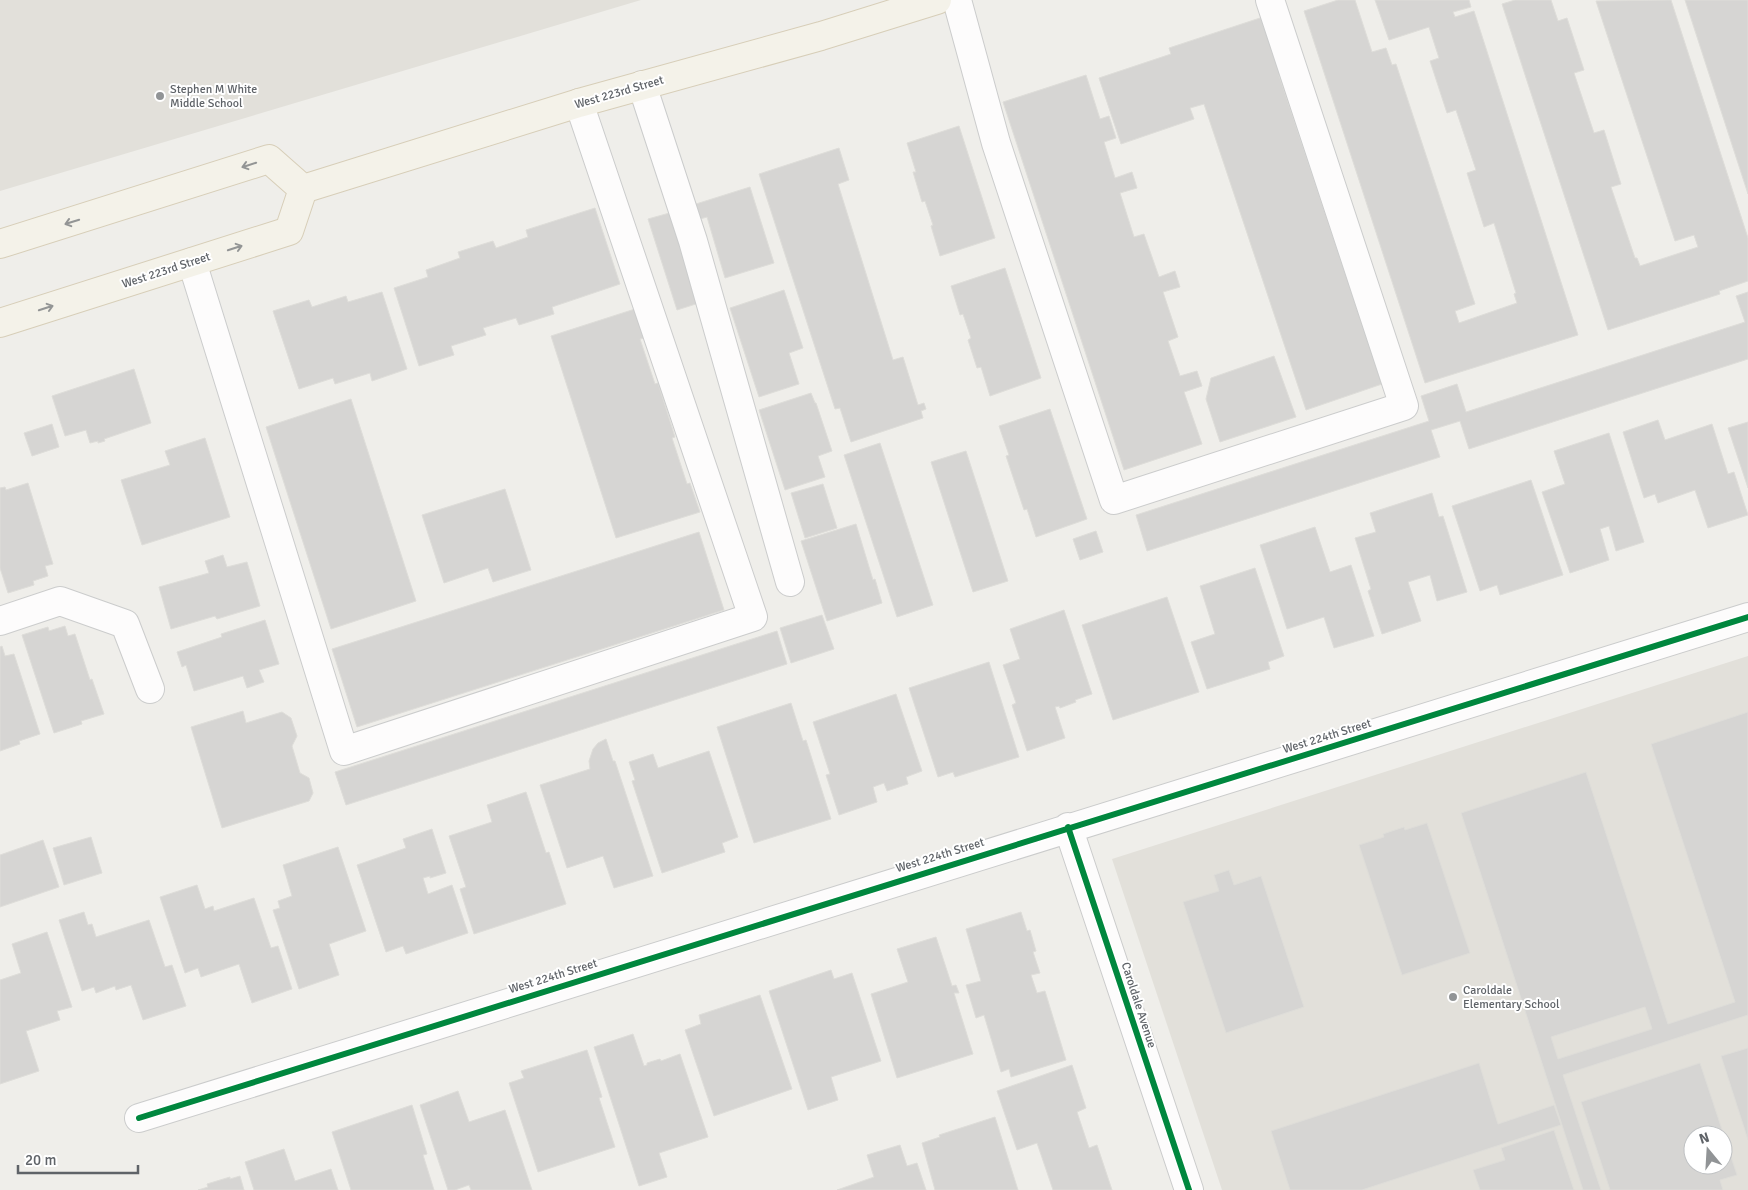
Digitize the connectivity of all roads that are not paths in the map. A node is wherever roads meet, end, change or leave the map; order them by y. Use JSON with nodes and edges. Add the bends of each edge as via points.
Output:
{"nodes":[{"id":1,"x":937,"y":0,"type":"edge"},
{"id":2,"x":957,"y":0,"type":"edge"},
{"id":3,"x":1270,"y":0,"type":"edge"},
{"id":4,"x":642,"y":85,"type":"junction"},
{"id":5,"x":579,"y":103,"type":"junction"},
{"id":6,"x":303,"y":189,"type":"junction"},
{"id":7,"x":0,"y":244,"type":"edge"},
{"id":8,"x":192,"y":262,"type":"junction"},
{"id":9,"x":0,"y":323,"type":"edge"},
{"id":10,"x":790,"y":582,"type":"dead end"},
{"id":11,"x":1748,"y":617,"type":"edge"},
{"id":12,"x":0,"y":621,"type":"edge"},
{"id":13,"x":150,"y":689,"type":"dead end"},
{"id":14,"x":1068,"y":827,"type":"junction"},
{"id":15,"x":139,"y":1118,"type":"dead end"},
{"id":16,"x":1189,"y":1190,"type":"edge"}],
"edges":[{"from":1,"to":4,"type":"main road","name":"West 223rd Street"},
{"from":2,"to":3,"type":"street","via":[[996,143],[1114,500],[1404,406]]},
{"from":4,"to":5,"type":"main road","name":"West 223rd Street"},
{"from":4,"to":10,"type":"street","via":[[693,241]]},
{"from":5,"to":6,"type":"main road","name":"West 223rd Street"},
{"from":5,"to":8,"type":"street","via":[[753,617],[344,751]]},
{"from":6,"to":7,"type":"main road","one_way":true,"via":[[269,159]]},
{"from":8,"to":6,"type":"main road","name":"West 223rd Street","one_way":true,"via":[[289,231]]},
{"from":9,"to":8,"type":"main road","name":"West 223rd Street","one_way":true},
{"from":11,"to":14,"type":"street","name":"West 224th Street"},
{"from":12,"to":13,"type":"street","via":[[60,601],[125,624]]},
{"from":14,"to":15,"type":"street","name":"West 224th Street"},
{"from":14,"to":16,"type":"street","name":"Caroldale Avenue"}]}
